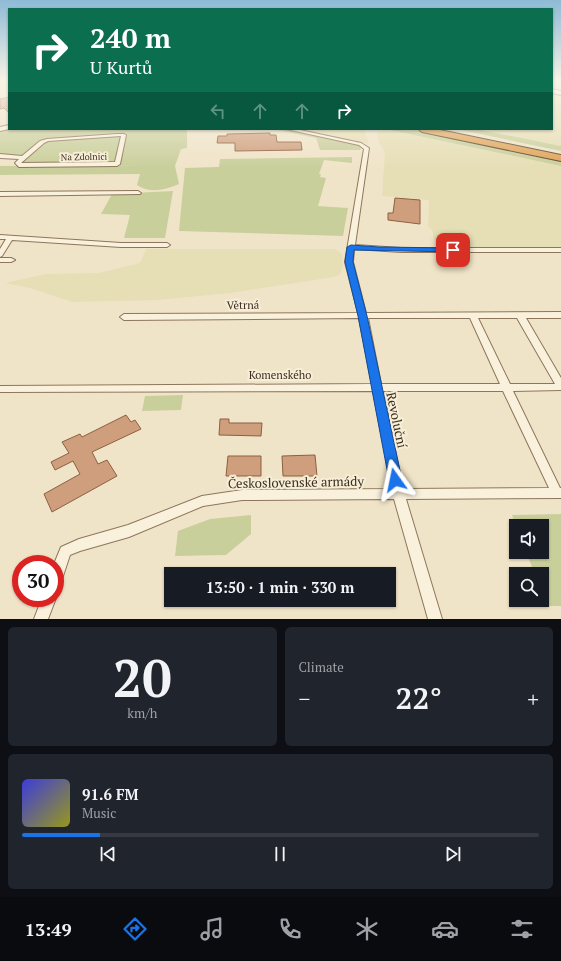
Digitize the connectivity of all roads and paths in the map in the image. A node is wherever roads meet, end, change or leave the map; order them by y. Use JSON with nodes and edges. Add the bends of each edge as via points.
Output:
{"nodes":[{"id":1,"x":293,"y":130,"type":"edge"},
{"id":2,"x":427,"y":130,"type":"edge"},
{"id":3,"x":446,"y":130,"type":"edge"},
{"id":4,"x":561,"y":155,"type":"edge"},
{"id":5,"x":0,"y":156,"type":"edge"},
{"id":6,"x":23,"y":158,"type":"junction"},
{"id":7,"x":561,"y":158,"type":"edge"},
{"id":8,"x":138,"y":193,"type":"dead end"},
{"id":9,"x":0,"y":194,"type":"edge"},
{"id":10,"x":0,"y":237,"type":"edge"},
{"id":11,"x":10,"y":238,"type":"junction"},
{"id":12,"x":167,"y":244,"type":"dead end"},
{"id":13,"x":351,"y":247,"type":"junction"},
{"id":14,"x":561,"y":250,"type":"edge"},
{"id":15,"x":0,"y":255,"type":"edge"},
{"id":16,"x":0,"y":260,"type":"edge"},
{"id":17,"x":11,"y":260,"type":"dead end"},
{"id":18,"x":520,"y":315,"type":"junction"},
{"id":19,"x":561,"y":315,"type":"edge"},
{"id":20,"x":363,"y":316,"type":"junction"},
{"id":21,"x":473,"y":316,"type":"junction"},
{"id":22,"x":124,"y":317,"type":"dead end"},
{"id":23,"x":561,"y":387,"type":"edge"},
{"id":24,"x":376,"y":388,"type":"junction"},
{"id":25,"x":507,"y":388,"type":"junction"},
{"id":26,"x":0,"y":389,"type":"edge"},
{"id":27,"x":559,"y":493,"type":"edge"},
{"id":28,"x":398,"y":495,"type":"junction"},
{"id":29,"x":64,"y":555,"type":"edge"},
{"id":30,"x":46,"y":607,"type":"edge"},
{"id":31,"x":41,"y":619,"type":"edge"},
{"id":32,"x":435,"y":619,"type":"edge"}],
"edges":[{"from":1,"to":13,"type":"street","name":"Revoluční","via":[[362,144],[367,148]]},
{"from":2,"to":7,"type":"highway"},
{"from":3,"to":4,"type":"highway"},
{"from":5,"to":6,"type":"street"},
{"from":6,"to":6,"type":"street","name":"Na Zdolnici","via":[[47,140],[124,135],[117,164],[19,165]]},
{"from":8,"to":9,"type":"street"},
{"from":10,"to":11,"type":"street"},
{"from":11,"to":12,"type":"street","via":[[121,245]]},
{"from":11,"to":15,"type":"street"},
{"from":13,"to":14,"type":"street","via":[[401,250]]},
{"from":13,"to":20,"type":"street","name":"Revoluční","via":[[349,262]]},
{"from":16,"to":17,"type":"street"},
{"from":18,"to":19,"type":"street","name":"Větrná"},
{"from":18,"to":21,"type":"street","name":"Větrná"},
{"from":18,"to":23,"type":"street"},
{"from":20,"to":21,"type":"street","name":"Větrná"},
{"from":20,"to":22,"type":"street","name":"Větrná"},
{"from":20,"to":24,"type":"street","name":"Revoluční"},
{"from":21,"to":25,"type":"street"},
{"from":23,"to":25,"type":"street","name":"Komenského"},
{"from":24,"to":25,"type":"street","name":"Komenského"},
{"from":24,"to":26,"type":"street","name":"Komenského"},
{"from":24,"to":28,"type":"street","name":"Revoluční"},
{"from":25,"to":27,"type":"street"},
{"from":27,"to":28,"type":"street","name":"Československé armády"},
{"from":28,"to":29,"type":"street","name":"Československé armády","via":[[242,495],[218,498],[202,501],[129,531],[79,545],[65,551]]},
{"from":28,"to":32,"type":"street","name":"Revoluční"},
{"from":30,"to":31,"type":"street"}]}
